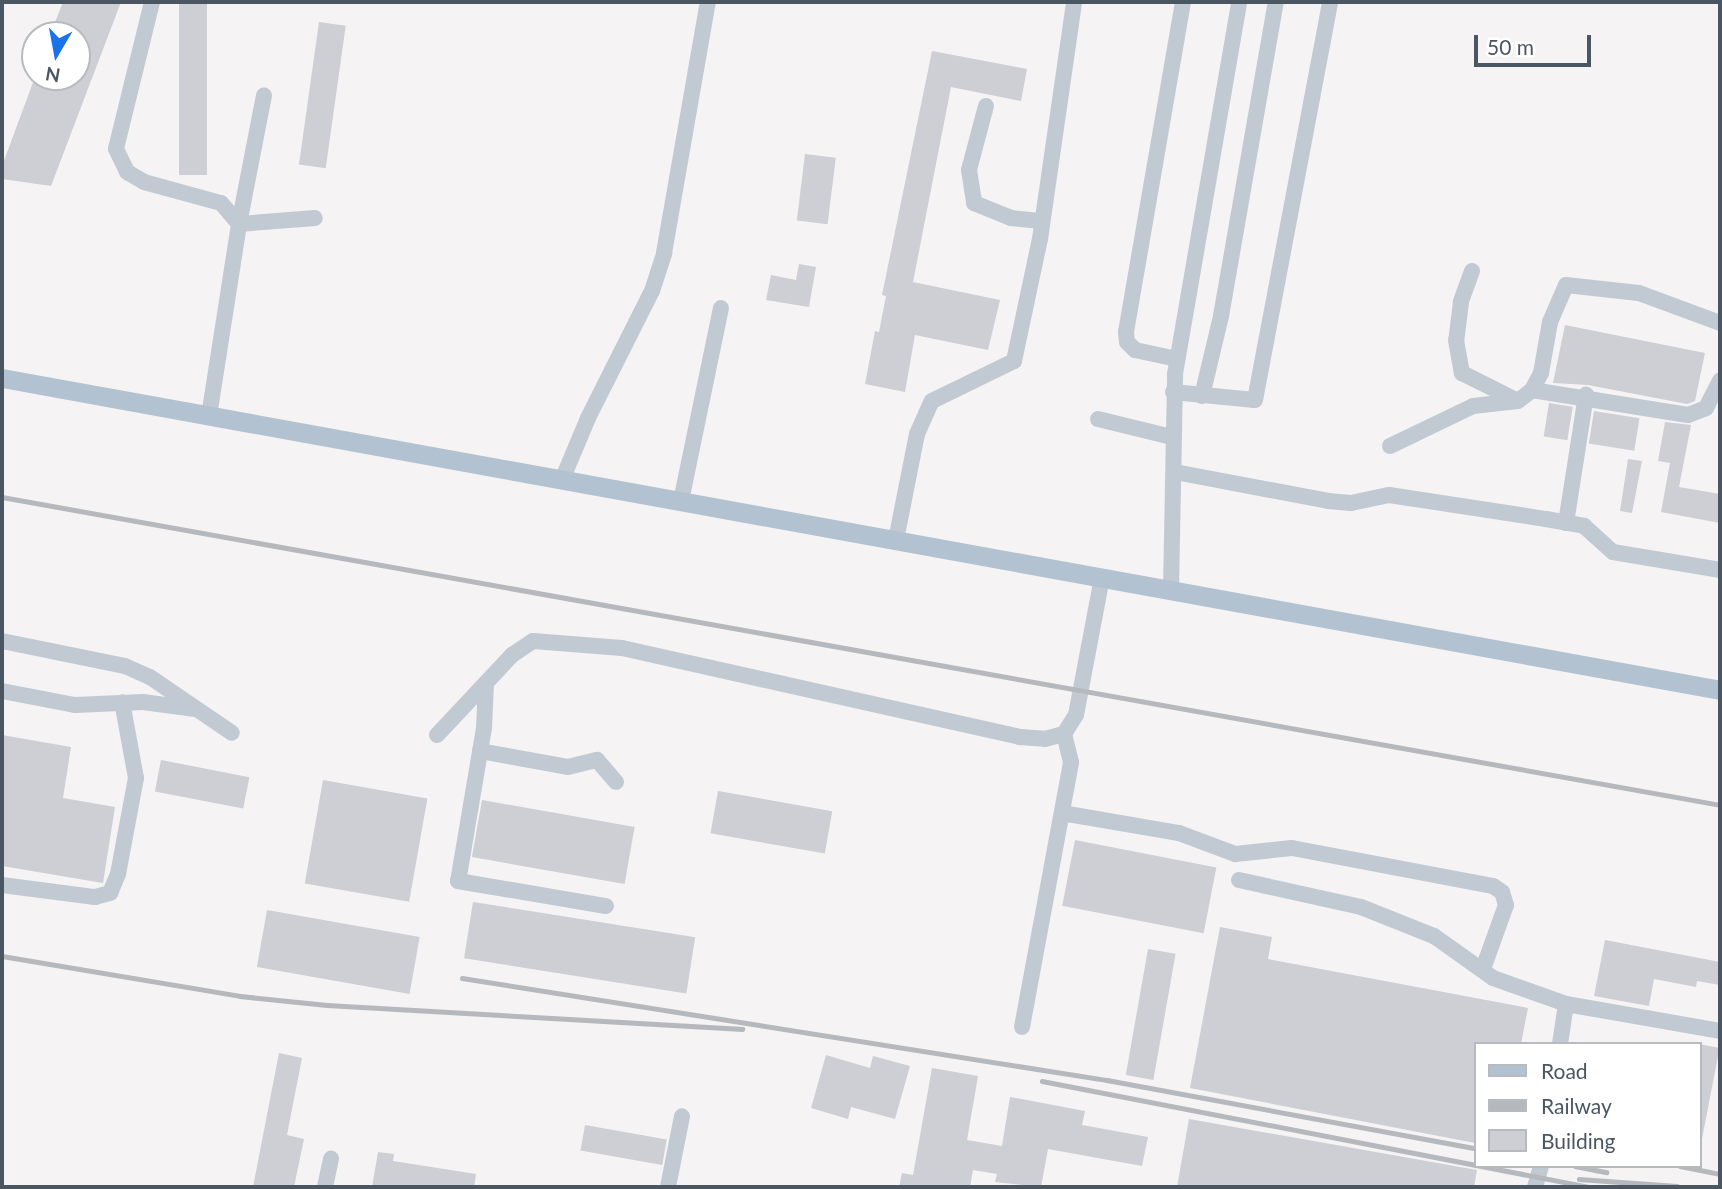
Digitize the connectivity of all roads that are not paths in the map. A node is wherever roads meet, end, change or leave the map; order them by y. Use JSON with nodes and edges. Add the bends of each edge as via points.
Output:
{"nodes":[{"id":1,"x":152,"y":2,"type":"edge"},
{"id":2,"x":708,"y":2,"type":"edge"},
{"id":3,"x":1074,"y":2,"type":"edge"},
{"id":4,"x":1183,"y":2,"type":"edge"},
{"id":5,"x":1239,"y":2,"type":"edge"},
{"id":6,"x":1276,"y":2,"type":"edge"},
{"id":7,"x":1330,"y":2,"type":"edge"},
{"id":8,"x":264,"y":95,"type":"dead end"},
{"id":9,"x":986,"y":106,"type":"dead end"},
{"id":10,"x":315,"y":218,"type":"dead end"},
{"id":11,"x":1042,"y":221,"type":"junction"},
{"id":12,"x":239,"y":224,"type":"junction"},
{"id":13,"x":1472,"y":271,"type":"dead end"},
{"id":14,"x":721,"y":308,"type":"dead end"},
{"id":15,"x":1720,"y":323,"type":"edge"},
{"id":16,"x":1177,"y":359,"type":"junction"},
{"id":17,"x":2,"y":378,"type":"edge"},
{"id":18,"x":1720,"y":380,"type":"edge"},
{"id":19,"x":1532,"y":390,"type":"junction"},
{"id":20,"x":1173,"y":392,"type":"junction"},
{"id":21,"x":1586,"y":395,"type":"junction"},
{"id":22,"x":1202,"y":396,"type":"junction"},
{"id":23,"x":1518,"y":401,"type":"junction"},
{"id":24,"x":209,"y":416,"type":"junction"},
{"id":25,"x":1098,"y":419,"type":"dead end"},
{"id":26,"x":1172,"y":437,"type":"junction"},
{"id":27,"x":1390,"y":446,"type":"dead end"},
{"id":28,"x":1175,"y":472,"type":"junction"},
{"id":29,"x":562,"y":480,"type":"junction"},
{"id":30,"x":681,"y":501,"type":"junction"},
{"id":31,"x":1566,"y":523,"type":"junction"},
{"id":32,"x":896,"y":540,"type":"junction"},
{"id":33,"x":1720,"y":570,"type":"edge"},
{"id":34,"x":1102,"y":578,"type":"junction"},
{"id":35,"x":1171,"y":590,"type":"junction"},
{"id":36,"x":2,"y":641,"type":"edge"},
{"id":37,"x":486,"y":683,"type":"junction"},
{"id":38,"x":1720,"y":690,"type":"edge"},
{"id":39,"x":2,"y":691,"type":"edge"},
{"id":40,"x":122,"y":702,"type":"junction"},
{"id":41,"x":200,"y":709,"type":"junction"},
{"id":42,"x":232,"y":733,"type":"dead end"},
{"id":43,"x":1064,"y":734,"type":"junction"},
{"id":44,"x":437,"y":735,"type":"dead end"},
{"id":45,"x":480,"y":751,"type":"junction"},
{"id":46,"x":616,"y":782,"type":"dead end"},
{"id":47,"x":1062,"y":813,"type":"junction"},
{"id":48,"x":1239,"y":880,"type":"dead end"},
{"id":49,"x":2,"y":885,"type":"edge"},
{"id":50,"x":606,"y":906,"type":"dead end"},
{"id":51,"x":1483,"y":969,"type":"junction"},
{"id":52,"x":1566,"y":1004,"type":"junction"},
{"id":53,"x":1022,"y":1027,"type":"dead end"},
{"id":54,"x":1720,"y":1031,"type":"edge"},
{"id":55,"x":1560,"y":1042,"type":"edge"},
{"id":56,"x":682,"y":1116,"type":"dead end"},
{"id":57,"x":331,"y":1159,"type":"dead end"},
{"id":58,"x":1540,"y":1168,"type":"edge"},
{"id":59,"x":325,"y":1187,"type":"edge"},
{"id":60,"x":668,"y":1187,"type":"edge"},
{"id":61,"x":1535,"y":1187,"type":"edge"}],
"edges":[{"from":1,"to":12,"type":"street","via":[[116,149],[127,172],[144,182],[221,203]]},
{"from":2,"to":29,"type":"street","via":[[660,266],[643,314],[588,418]]},
{"from":3,"to":11,"type":"street"},
{"from":4,"to":16,"type":"street","via":[[1126,332],[1127,342],[1135,350]]},
{"from":5,"to":16,"type":"street"},
{"from":6,"to":22,"type":"street","via":[[1221,316]]},
{"from":7,"to":22,"type":"street","via":[[1255,400]]},
{"from":8,"to":12,"type":"street"},
{"from":9,"to":11,"type":"street","via":[[969,170],[974,204],[1011,218]]},
{"from":10,"to":12,"type":"street"},
{"from":11,"to":32,"type":"street","via":[[1014,361],[932,401],[917,434]]},
{"from":12,"to":24,"type":"street"},
{"from":13,"to":23,"type":"street","via":[[1461,302],[1456,340],[1462,373]]},
{"from":14,"to":30,"type":"street"},
{"from":15,"to":19,"type":"street","via":[[1639,293],[1566,285],[1550,322],[1541,373]]},
{"from":16,"to":20,"type":"street"},
{"from":17,"to":24,"type":"main road"},
{"from":18,"to":21,"type":"street","via":[[1706,408],[1688,415]]},
{"from":19,"to":21,"type":"street"},
{"from":19,"to":23,"type":"street"},
{"from":20,"to":22,"type":"street"},
{"from":20,"to":26,"type":"street"},
{"from":21,"to":31,"type":"street"},
{"from":23,"to":27,"type":"street","via":[[1473,406],[1457,418]]},
{"from":24,"to":29,"type":"main road"},
{"from":25,"to":26,"type":"street"},
{"from":26,"to":28,"type":"street"},
{"from":28,"to":31,"type":"street","via":[[1328,501],[1351,503],[1389,495]]},
{"from":28,"to":35,"type":"street"},
{"from":29,"to":30,"type":"main road"},
{"from":30,"to":32,"type":"main road"},
{"from":31,"to":33,"type":"street","via":[[1584,526],[1613,552]]},
{"from":32,"to":34,"type":"main road"},
{"from":34,"to":35,"type":"main road"},
{"from":34,"to":43,"type":"street","via":[[1083,690]]},
{"from":35,"to":38,"type":"main road"},
{"from":36,"to":41,"type":"street","via":[[125,666]]},
{"from":37,"to":43,"type":"street","via":[[512,655],[533,641],[575,642],[622,648],[1019,737],[1045,739]]},
{"from":37,"to":44,"type":"street"},
{"from":37,"to":45,"type":"street"},
{"from":39,"to":40,"type":"street","via":[[75,705]]},
{"from":40,"to":41,"type":"street"},
{"from":40,"to":49,"type":"street","via":[[136,778],[121,861],[110,892],[95,897]]},
{"from":41,"to":42,"type":"street"},
{"from":43,"to":47,"type":"street","via":[[1071,762]]},
{"from":45,"to":46,"type":"street","via":[[568,767],[597,760]]},
{"from":45,"to":50,"type":"street","via":[[458,881]]},
{"from":47,"to":51,"type":"street","via":[[1179,833],[1235,854],[1292,848],[1493,886],[1502,892],[1506,905]]},
{"from":47,"to":53,"type":"street"},
{"from":48,"to":51,"type":"street","via":[[1361,906],[1434,936]]},
{"from":51,"to":52,"type":"street","via":[[1493,978]]},
{"from":52,"to":54,"type":"street"},
{"from":52,"to":55,"type":"street"},
{"from":56,"to":60,"type":"street"},
{"from":57,"to":59,"type":"street"},
{"from":58,"to":61,"type":"street"}]}
